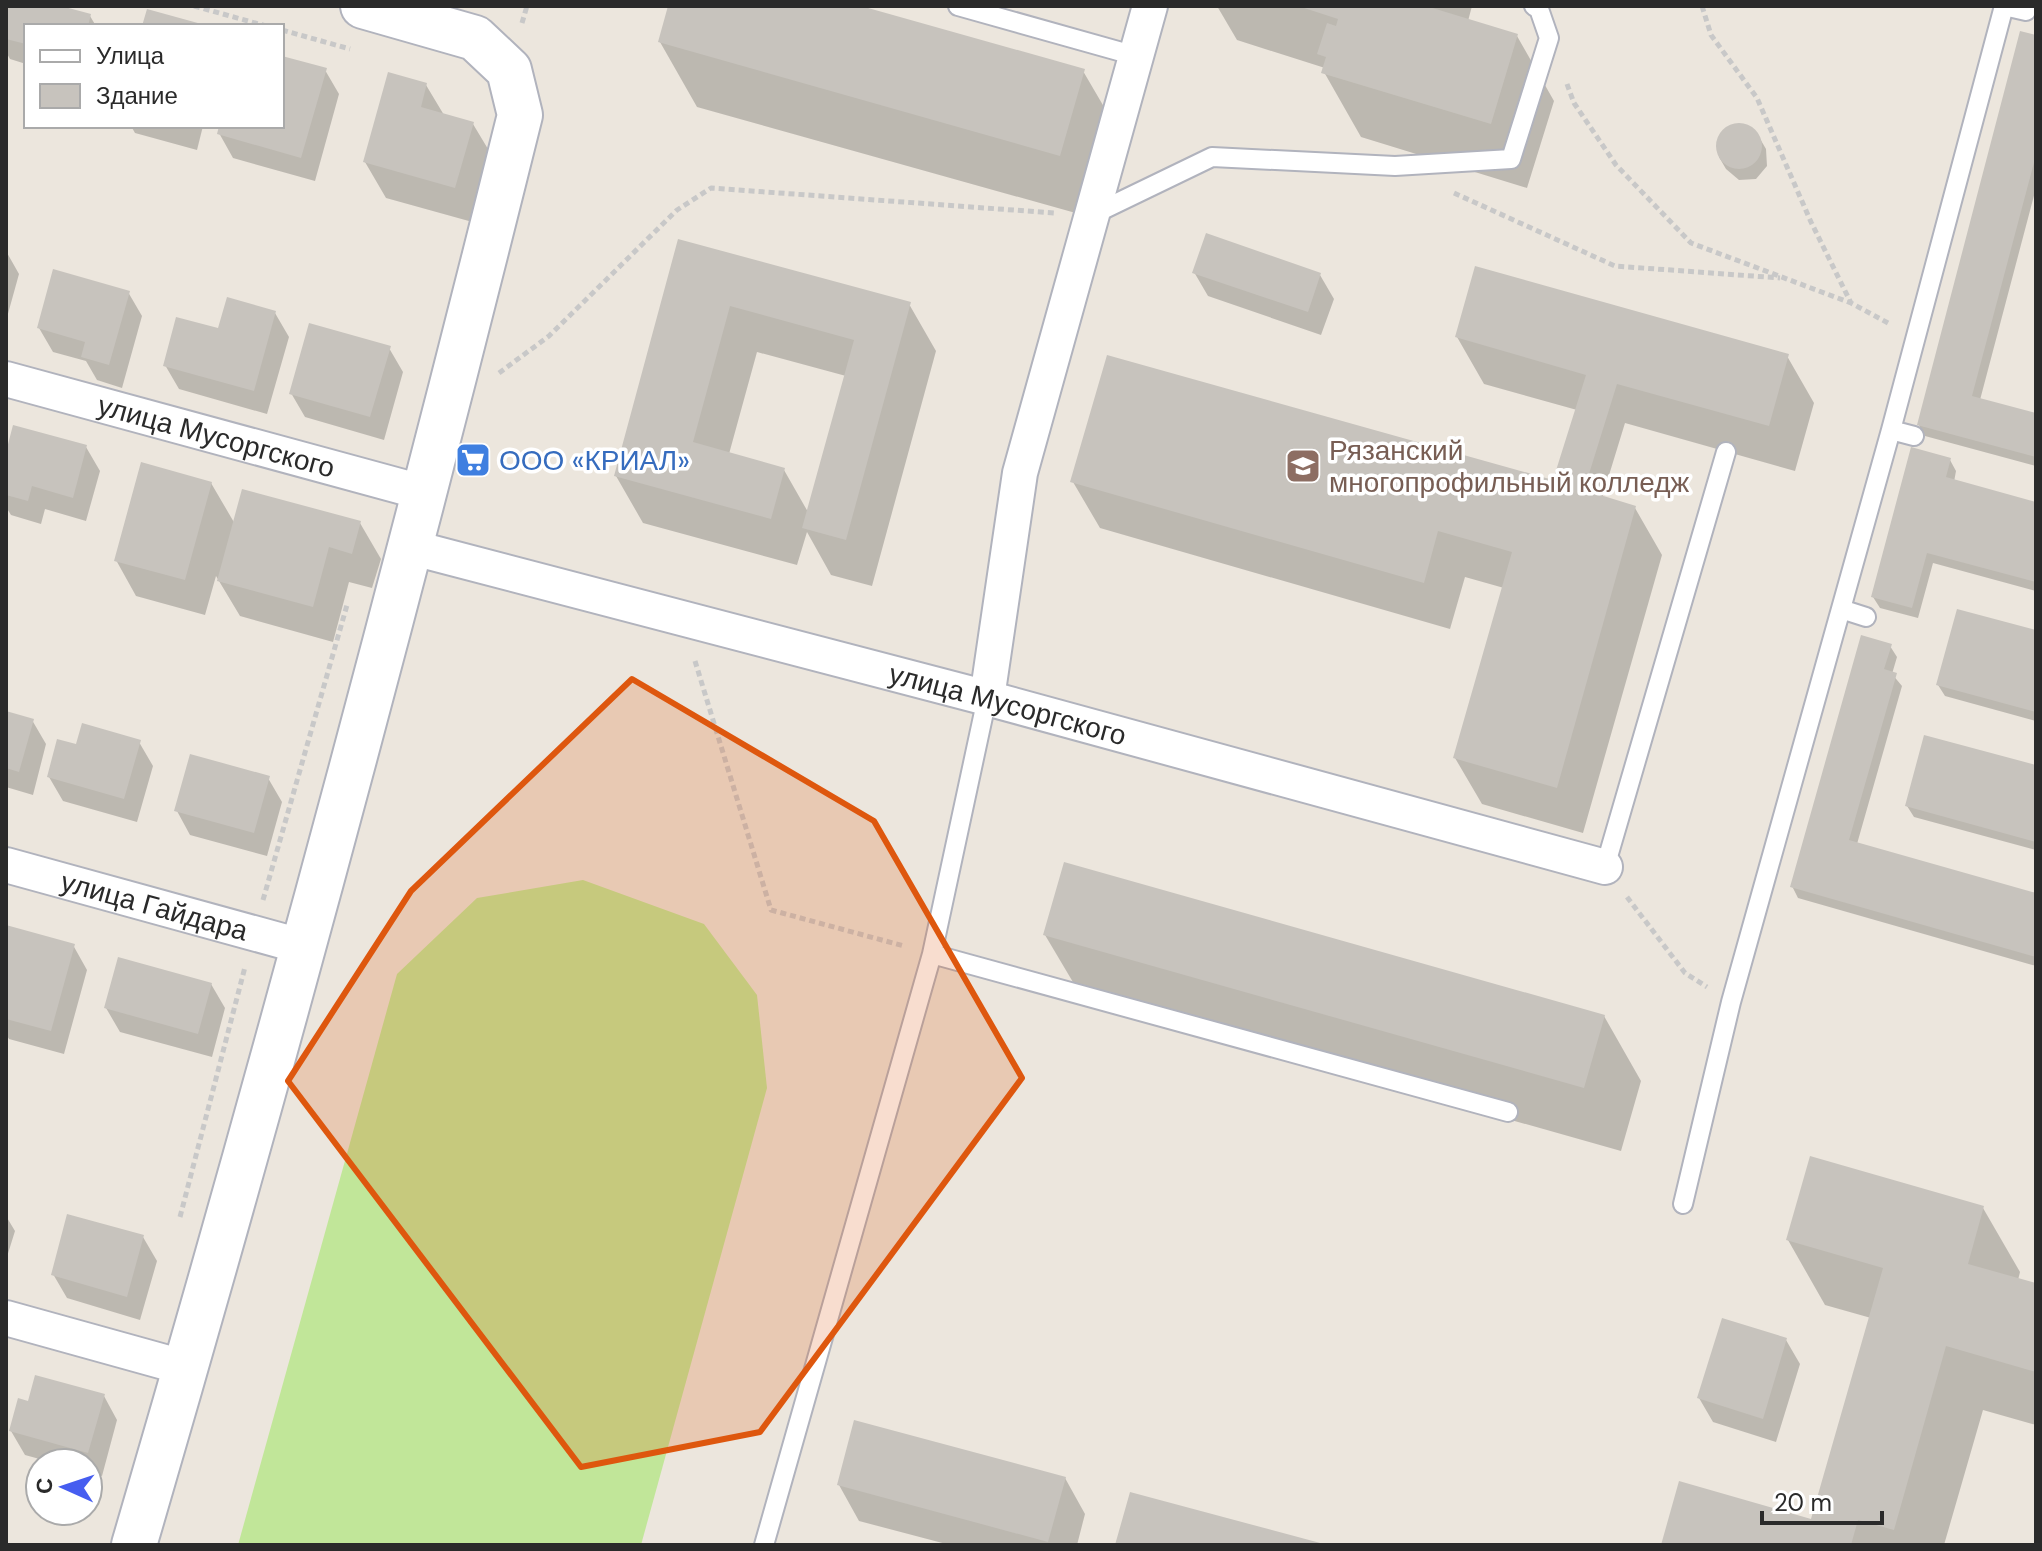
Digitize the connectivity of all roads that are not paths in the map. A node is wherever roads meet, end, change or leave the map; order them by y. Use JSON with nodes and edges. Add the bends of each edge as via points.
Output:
{"nodes":[{"id":1,"x":363,"y":6,"type":"edge"},
{"id":2,"x":958,"y":6,"type":"edge"},
{"id":3,"x":1150,"y":6,"type":"edge"},
{"id":4,"x":1534,"y":6,"type":"edge"},
{"id":5,"x":2004,"y":6,"type":"edge"},
{"id":6,"x":2026,"y":11,"type":"dead end"},
{"id":7,"x":1136,"y":56,"type":"junction"},
{"id":8,"x":1092,"y":215,"type":"junction"},
{"id":9,"x":6,"y":379,"type":"edge"},
{"id":10,"x":1891,"y":430,"type":"junction"},
{"id":11,"x":1914,"y":436,"type":"dead end"},
{"id":12,"x":1726,"y":452,"type":"dead end"},
{"id":13,"x":425,"y":493,"type":"junction"},
{"id":14,"x":410,"y":547,"type":"junction"},
{"id":15,"x":1841,"y":609,"type":"junction"},
{"id":16,"x":1866,"y":617,"type":"dead end"},
{"id":17,"x":987,"y":698,"type":"junction"},
{"id":18,"x":6,"y":865,"type":"edge"},
{"id":19,"x":1605,"y":867,"type":"joint"},
{"id":20,"x":304,"y":947,"type":"junction"},
{"id":21,"x":932,"y":954,"type":"junction"},
{"id":22,"x":1508,"y":1112,"type":"dead end"},
{"id":23,"x":1683,"y":1204,"type":"dead end"},
{"id":24,"x":6,"y":1318,"type":"edge"},
{"id":25,"x":186,"y":1368,"type":"junction"},
{"id":26,"x":134,"y":1545,"type":"edge"},
{"id":27,"x":764,"y":1545,"type":"edge"}],
"edges":[{"from":1,"to":13,"type":"street","via":[[475,38],[509,70],[520,115]]},
{"from":2,"to":7,"type":"lane"},
{"from":3,"to":7,"type":"street"},
{"from":4,"to":8,"type":"lane","via":[[1549,38],[1511,159],[1395,166],[1212,157]]},
{"from":5,"to":6,"type":"lane"},
{"from":5,"to":10,"type":"lane"},
{"from":7,"to":8,"type":"street"},
{"from":8,"to":17,"type":"street","via":[[1020,473]]},
{"from":9,"to":13,"type":"street","name":"улица Мусоргского"},
{"from":10,"to":11,"type":"lane"},
{"from":10,"to":15,"type":"lane"},
{"from":12,"to":19,"type":"lane"},
{"from":13,"to":14,"type":"street"},
{"from":14,"to":17,"type":"street","name":"улица Мусоргского"},
{"from":14,"to":20,"type":"street"},
{"from":15,"to":16,"type":"lane"},
{"from":15,"to":23,"type":"lane","via":[[1731,1002]]},
{"from":17,"to":19,"type":"street","name":"улица Мусоргского"},
{"from":17,"to":21,"type":"lane"},
{"from":18,"to":20,"type":"street","name":"улица Гайдара"},
{"from":20,"to":25,"type":"street"},
{"from":21,"to":22,"type":"lane"},
{"from":21,"to":27,"type":"lane"},
{"from":24,"to":25,"type":"street"},
{"from":25,"to":26,"type":"street"}]}
